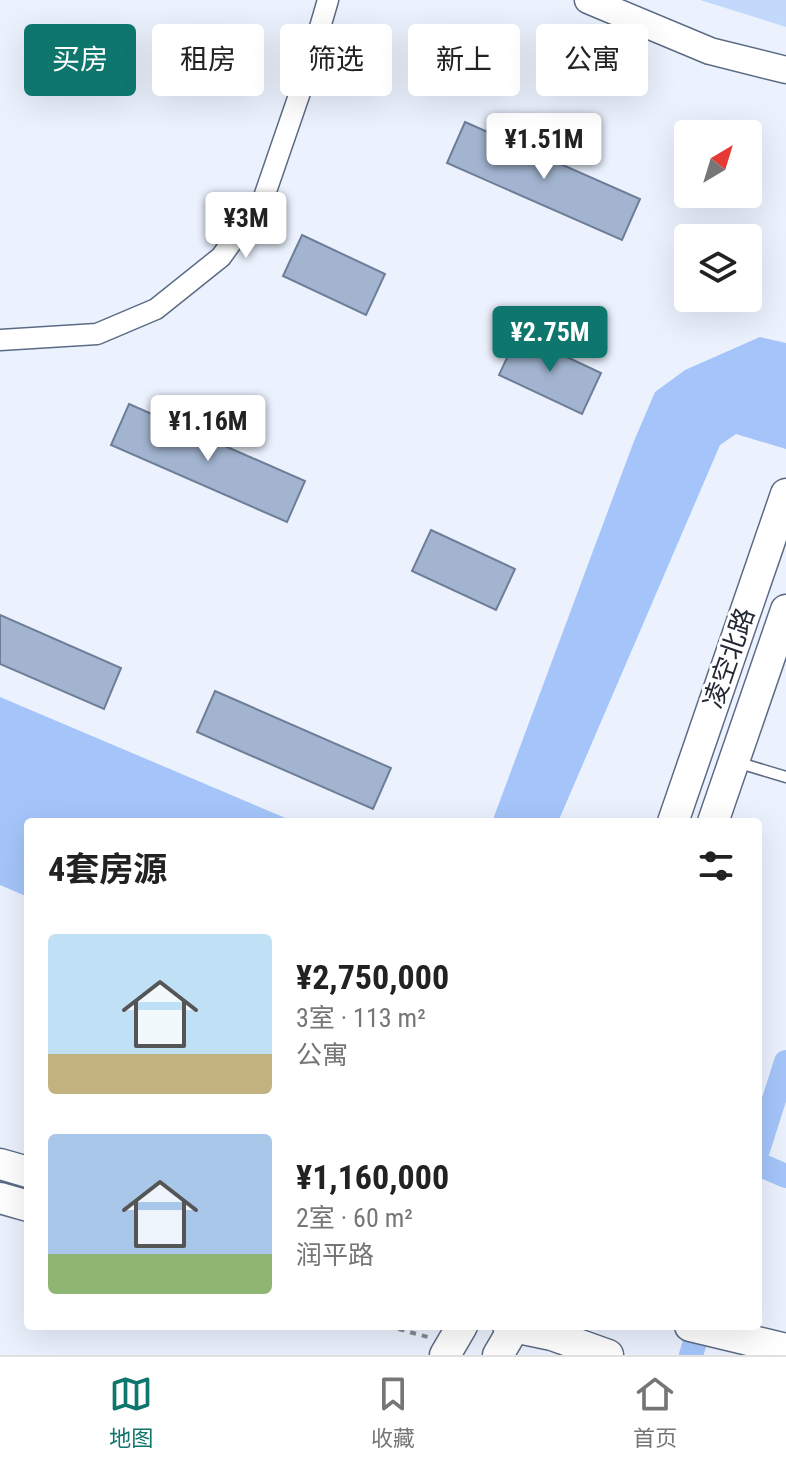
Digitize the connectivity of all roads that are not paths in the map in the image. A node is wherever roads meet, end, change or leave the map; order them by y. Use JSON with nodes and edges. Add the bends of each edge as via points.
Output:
{"nodes":[{"id":1,"x":328,"y":0,"type":"edge"},
{"id":2,"x":588,"y":0,"type":"edge"},
{"id":3,"x":786,"y":70,"type":"edge"},
{"id":4,"x":0,"y":340,"type":"edge"},
{"id":5,"x":786,"y":494,"type":"edge"},
{"id":6,"x":786,"y":610,"type":"edge"},
{"id":7,"x":734,"y":761,"type":"junction"},
{"id":8,"x":786,"y":777,"type":"edge"},
{"id":9,"x":674,"y":818,"type":"edge"},
{"id":10,"x":714,"y":818,"type":"edge"},
{"id":11,"x":0,"y":1164,"type":"edge"},
{"id":12,"x":24,"y":1171,"type":"edge"},
{"id":13,"x":0,"y":1198,"type":"edge"},
{"id":14,"x":24,"y":1205,"type":"edge"},
{"id":15,"x":460,"y":1330,"type":"edge"},
{"id":16,"x":511,"y":1330,"type":"edge"},
{"id":17,"x":530,"y":1330,"type":"edge"},
{"id":18,"x":708,"y":1330,"type":"edge"},
{"id":19,"x":786,"y":1349,"type":"edge"},
{"id":20,"x":445,"y":1355,"type":"edge"},
{"id":21,"x":498,"y":1355,"type":"edge"},
{"id":22,"x":608,"y":1355,"type":"edge"}],
"edges":[{"from":1,"to":4,"type":"street","via":[[264,197],[221,257],[156,309],[97,334]]},
{"from":2,"to":3,"type":"street","via":[[710,51]]},
{"from":5,"to":9,"type":"main road","name":"凌空北路"},
{"from":6,"to":7,"type":"main road","name":"凌空北路"},
{"from":7,"to":8,"type":"lane"},
{"from":7,"to":10,"type":"main road","name":"凌空北路"},
{"from":11,"to":12,"type":"main road"},
{"from":13,"to":14,"type":"main road"},
{"from":15,"to":20,"type":"main road"},
{"from":16,"to":21,"type":"main road"},
{"from":17,"to":22,"type":"main road"},
{"from":18,"to":19,"type":"main road"}]}
